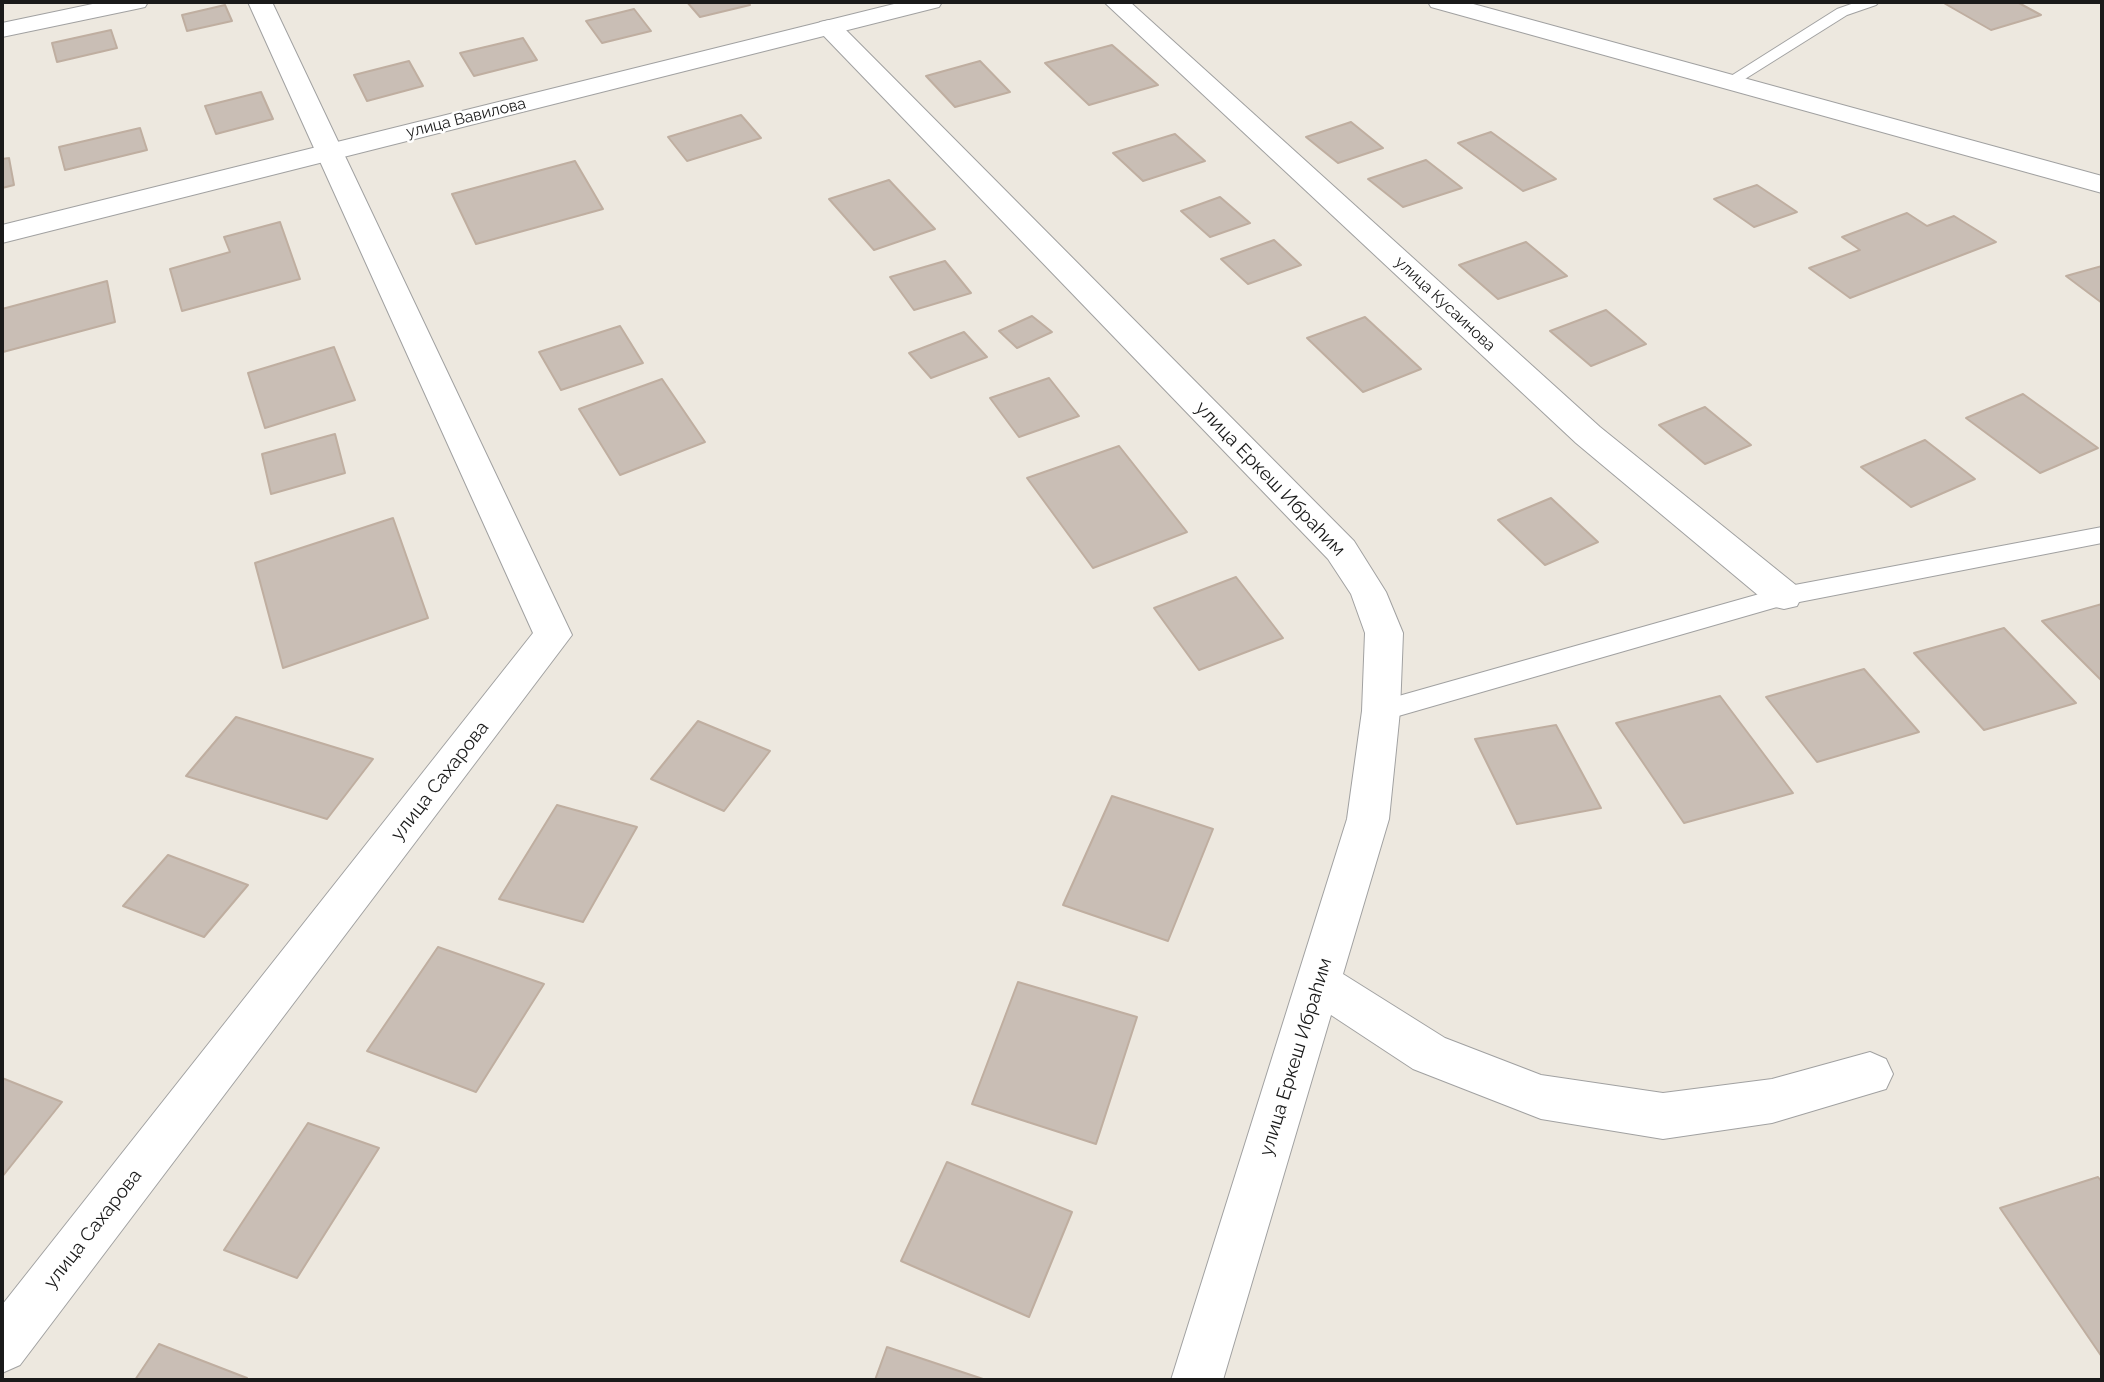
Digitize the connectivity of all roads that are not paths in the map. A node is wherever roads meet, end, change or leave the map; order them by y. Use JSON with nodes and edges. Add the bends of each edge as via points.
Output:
{"nodes":[{"id":1,"x":136,"y":2,"type":"edge"},
{"id":2,"x":260,"y":2,"type":"edge"},
{"id":3,"x":930,"y":2,"type":"edge"},
{"id":4,"x":1116,"y":2,"type":"edge"},
{"id":5,"x":1440,"y":2,"type":"edge"},
{"id":6,"x":1871,"y":2,"type":"edge"},
{"id":7,"x":829,"y":27,"type":"junction"},
{"id":8,"x":2,"y":30,"type":"edge"},
{"id":9,"x":1731,"y":81,"type":"junction"},
{"id":10,"x":328,"y":153,"type":"junction"},
{"id":11,"x":2102,"y":185,"type":"edge"},
{"id":12,"x":2,"y":234,"type":"edge"},
{"id":13,"x":2102,"y":535,"type":"edge"},
{"id":14,"x":1784,"y":596,"type":"junction"},
{"id":15,"x":1381,"y":711,"type":"junction"},
{"id":16,"x":1319,"y":983,"type":"junction"},
{"id":17,"x":1870,"y":1074,"type":"dead end"},
{"id":18,"x":2,"y":1347,"type":"edge"},
{"id":19,"x":1197,"y":1380,"type":"edge"}],
"edges":[{"from":1,"to":8,"type":"street"},
{"from":2,"to":10,"type":"street"},
{"from":3,"to":7,"type":"street","name":"улица Вавилова"},
{"from":4,"to":14,"type":"street","name":"улица Кусаинова","via":[[1588,435]]},
{"from":5,"to":9,"type":"street"},
{"from":6,"to":9,"type":"lane","via":[[1842,12]]},
{"from":7,"to":10,"type":"street","name":"улица Вавилова"},
{"from":7,"to":15,"type":"street","name":"улица Еркеш Ибраһим","via":[[1341,550],[1368,592],[1384,633]]},
{"from":9,"to":11,"type":"street"},
{"from":10,"to":12,"type":"street","name":"улица Вавилова"},
{"from":10,"to":18,"type":"street","name":"улица Сахарова","via":[[553,635]]},
{"from":13,"to":14,"type":"lane"},
{"from":14,"to":15,"type":"lane"},
{"from":15,"to":16,"type":"street","name":"улица Еркеш Ибраһим","via":[[1368,820]]},
{"from":16,"to":17,"type":"street","via":[[1429,1054],[1541,1097],[1663,1116],[1772,1101]]},
{"from":16,"to":19,"type":"street","name":"улица Еркеш Ибраһим"}]}
